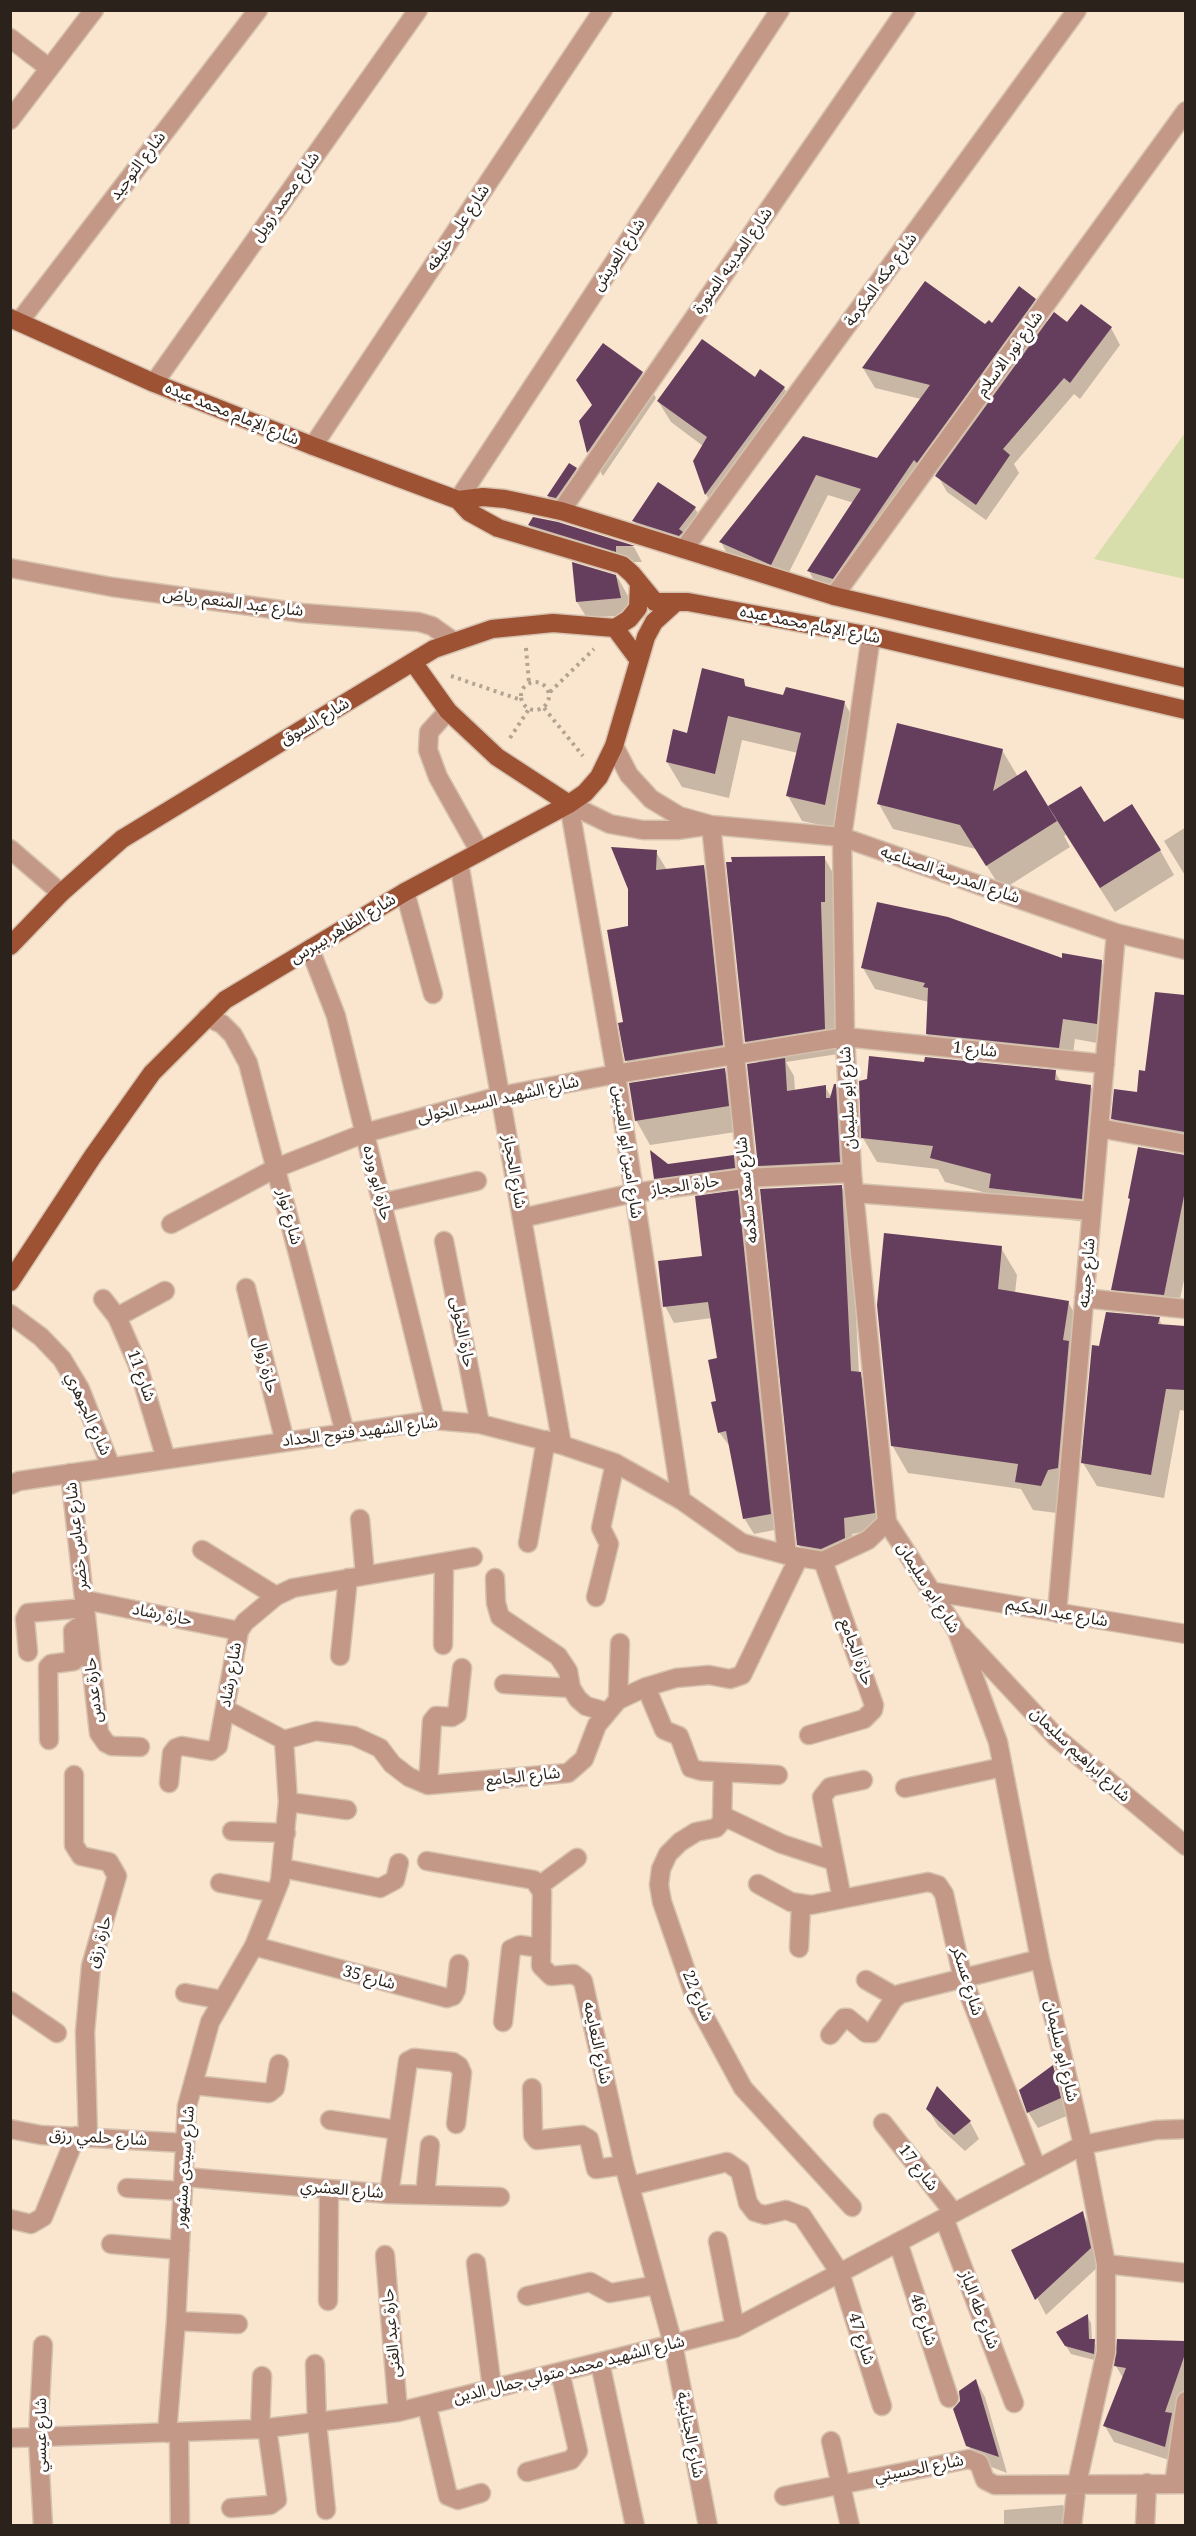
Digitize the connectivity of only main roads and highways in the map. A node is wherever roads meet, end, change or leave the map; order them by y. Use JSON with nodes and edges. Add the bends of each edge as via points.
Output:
{"nodes":[{"id":1,"x":15,"y":320,"type":"edge"},
{"id":2,"x":458,"y":500,"type":"junction"},
{"id":3,"x":639,"y":584,"type":"junction"},
{"id":4,"x":676,"y":602,"type":"junction"},
{"id":5,"x":615,"y":628,"type":"junction"},
{"id":6,"x":638,"y":658,"type":"junction"},
{"id":7,"x":413,"y":662,"type":"junction"},
{"id":8,"x":1185,"y":678,"type":"edge"},
{"id":9,"x":1185,"y":710,"type":"edge"},
{"id":10,"x":569,"y":804,"type":"junction"},
{"id":11,"x":10,"y":946,"type":"edge"},
{"id":12,"x":10,"y":1282,"type":"edge"}],
"edges":[{"from":1,"to":2,"type":"main road","name":"شارع الإمام محمد عبده","via":[[154,382]]},
{"from":2,"to":3,"type":"main road","name":"شارع الإمام محمد عبده","via":[[469,512],[498,528],[622,566]]},
{"from":2,"to":8,"type":"main road","name":"شارع الإمام محمد عبده","via":[[505,499],[561,511],[834,596]]},
{"from":3,"to":4,"type":"main road","name":"شارع الإمام محمد عبده","via":[[655,602]]},
{"from":3,"to":5,"type":"main road","via":[[638,608],[630,619]]},
{"from":4,"to":6,"type":"main road","name":"شارع الظاهر بيبرس","via":[[654,622]]},
{"from":4,"to":9,"type":"main road","name":"شارع الإمام محمد عبده","via":[[871,636]]},
{"from":5,"to":6,"type":"main road"},
{"from":5,"to":7,"type":"main road","name":"شارع السوق","via":[[553,623],[492,629],[453,641]]},
{"from":6,"to":10,"type":"main road","name":"شارع الظاهر بيبرس","via":[[614,746],[599,777]]},
{"from":7,"to":10,"type":"main road","via":[[448,711],[497,757]]},
{"from":7,"to":11,"type":"main road","name":"شارع السوق","via":[[122,839],[61,893]]},
{"from":10,"to":12,"type":"main road","name":"شارع الظاهر بيبرس","via":[[405,892],[225,1000],[152,1073]]}]}
